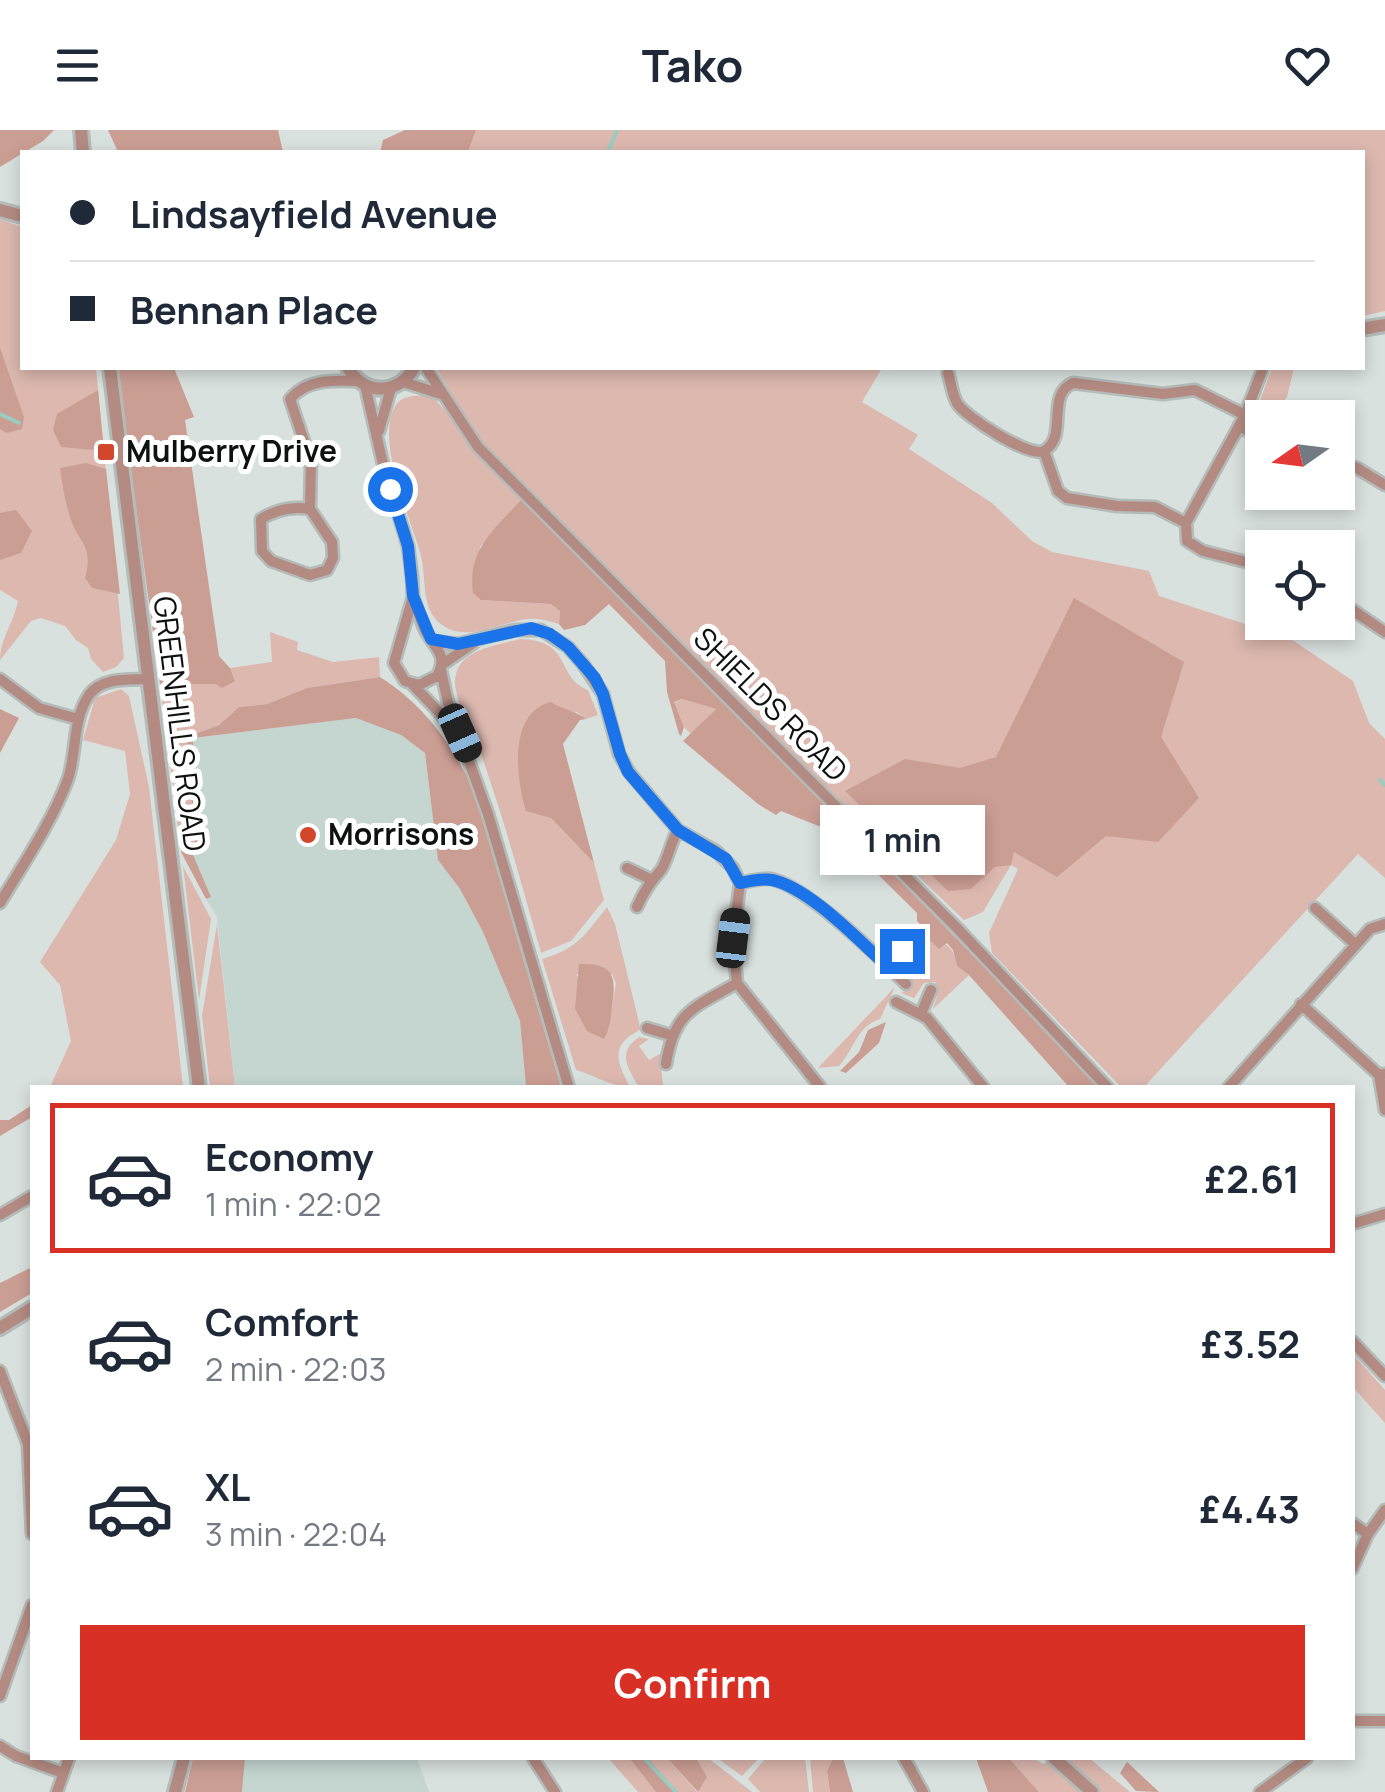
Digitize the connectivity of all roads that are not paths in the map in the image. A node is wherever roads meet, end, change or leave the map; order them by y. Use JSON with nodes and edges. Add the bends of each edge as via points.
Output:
{"nodes":[{"id":1,"x":110,"y":370,"type":"edge"},
{"id":2,"x":329,"y":370,"type":"edge"},
{"id":3,"x":350,"y":370,"type":"edge"},
{"id":4,"x":412,"y":370,"type":"edge"},
{"id":5,"x":427,"y":370,"type":"edge"},
{"id":6,"x":1262,"y":370,"type":"edge"},
{"id":7,"x":948,"y":373,"type":"dead end"},
{"id":8,"x":318,"y":382,"type":"junction"},
{"id":9,"x":362,"y":383,"type":"junction"},
{"id":10,"x":397,"y":385,"type":"junction"},
{"id":11,"x":445,"y":396,"type":"junction"},
{"id":12,"x":1251,"y":400,"type":"edge"},
{"id":13,"x":1245,"y":415,"type":"joint"},
{"id":14,"x":1239,"y":426,"type":"junction"},
{"id":15,"x":1245,"y":429,"type":"edge"},
{"id":16,"x":377,"y":437,"type":"junction"},
{"id":17,"x":1044,"y":451,"type":"junction"},
{"id":18,"x":1355,"y":467,"type":"edge"},
{"id":19,"x":1385,"y":485,"type":"edge"},
{"id":20,"x":310,"y":509,"type":"junction"},
{"id":21,"x":1186,"y":523,"type":"junction"},
{"id":22,"x":1245,"y":561,"type":"edge"},
{"id":23,"x":413,"y":596,"type":"junction"},
{"id":24,"x":1355,"y":612,"type":"edge"},
{"id":25,"x":1385,"y":632,"type":"edge"},
{"id":26,"x":432,"y":640,"type":"junction"},
{"id":27,"x":476,"y":642,"type":"junction"},
{"id":28,"x":397,"y":649,"type":"junction"},
{"id":29,"x":442,"y":667,"type":"junction"},
{"id":30,"x":0,"y":678,"type":"edge"},
{"id":31,"x":147,"y":679,"type":"junction"},
{"id":32,"x":412,"y":684,"type":"junction"},
{"id":33,"x":78,"y":719,"type":"junction"},
{"id":34,"x":460,"y":733,"type":"junction"},
{"id":35,"x":678,"y":830,"type":"junction"},
{"id":36,"x":627,"y":868,"type":"dead end"},
{"id":37,"x":650,"y":879,"type":"junction"},
{"id":38,"x":740,"y":883,"type":"junction"},
{"id":39,"x":0,"y":903,"type":"edge"},
{"id":40,"x":637,"y":907,"type":"dead end"},
{"id":41,"x":1315,"y":908,"type":"dead end"},
{"id":42,"x":1385,"y":924,"type":"edge"},
{"id":43,"x":916,"y":936,"type":"dead end"},
{"id":44,"x":1356,"y":945,"type":"junction"},
{"id":45,"x":887,"y":966,"type":"junction"},
{"id":46,"x":737,"y":983,"type":"junction"},
{"id":47,"x":906,"y":984,"type":"dead end"},
{"id":48,"x":932,"y":990,"type":"dead end"},
{"id":49,"x":896,"y":1002,"type":"dead end"},
{"id":50,"x":1301,"y":1004,"type":"junction"},
{"id":51,"x":921,"y":1014,"type":"junction"},
{"id":52,"x":647,"y":1028,"type":"dead end"},
{"id":53,"x":670,"y":1035,"type":"junction"},
{"id":54,"x":666,"y":1064,"type":"dead end"},
{"id":55,"x":1382,"y":1074,"type":"edge"},
{"id":56,"x":199,"y":1085,"type":"edge"},
{"id":57,"x":568,"y":1085,"type":"edge"},
{"id":58,"x":819,"y":1085,"type":"edge"},
{"id":59,"x":981,"y":1085,"type":"edge"},
{"id":60,"x":1105,"y":1085,"type":"edge"},
{"id":61,"x":1231,"y":1085,"type":"edge"},
{"id":62,"x":1385,"y":1110,"type":"edge"},
{"id":63,"x":30,"y":1197,"type":"edge"},
{"id":64,"x":1385,"y":1214,"type":"edge"},
{"id":65,"x":0,"y":1215,"type":"edge"},
{"id":66,"x":1355,"y":1223,"type":"edge"},
{"id":67,"x":30,"y":1309,"type":"edge"},
{"id":68,"x":0,"y":1328,"type":"edge"},
{"id":69,"x":1355,"y":1344,"type":"edge"},
{"id":70,"x":0,"y":1371,"type":"edge"},
{"id":71,"x":1385,"y":1376,"type":"edge"},
{"id":72,"x":30,"y":1444,"type":"edge"},
{"id":73,"x":1385,"y":1510,"type":"edge"},
{"id":74,"x":1355,"y":1525,"type":"edge"},
{"id":75,"x":1368,"y":1534,"type":"junction"},
{"id":76,"x":1355,"y":1563,"type":"edge"},
{"id":77,"x":30,"y":1612,"type":"edge"},
{"id":78,"x":0,"y":1696,"type":"edge"},
{"id":79,"x":1355,"y":1720,"type":"edge"},
{"id":80,"x":1385,"y":1722,"type":"edge"},
{"id":81,"x":0,"y":1746,"type":"edge"},
{"id":82,"x":67,"y":1760,"type":"edge"},
{"id":83,"x":183,"y":1760,"type":"edge"},
{"id":84,"x":534,"y":1760,"type":"edge"},
{"id":85,"x":905,"y":1760,"type":"edge"},
{"id":86,"x":1056,"y":1760,"type":"edge"},
{"id":87,"x":1303,"y":1760,"type":"edge"},
{"id":88,"x":63,"y":1772,"type":"junction"},
{"id":89,"x":57,"y":1792,"type":"edge"},
{"id":90,"x":175,"y":1792,"type":"edge"},
{"id":91,"x":555,"y":1792,"type":"edge"},
{"id":92,"x":922,"y":1792,"type":"edge"},
{"id":93,"x":1092,"y":1792,"type":"edge"},
{"id":94,"x":1260,"y":1792,"type":"edge"}],
"edges":[{"from":1,"to":31,"type":"street","name":"GREENHILLS ROAD"},
{"from":2,"to":8,"type":"street"},
{"from":3,"to":9,"type":"street"},
{"from":4,"to":10,"type":"street"},
{"from":5,"to":11,"type":"street","name":"SHIELDS ROAD"},
{"from":6,"to":12,"type":"street"},
{"from":7,"to":17,"type":"street","via":[[965,413],[1029,452]]},
{"from":8,"to":9,"type":"street"},
{"from":8,"to":20,"type":"street","via":[[290,399],[312,462]]},
{"from":9,"to":10,"type":"street"},
{"from":9,"to":16,"type":"street"},
{"from":10,"to":11,"type":"street","via":[[420,384]]},
{"from":10,"to":16,"type":"street"},
{"from":11,"to":60,"type":"street","name":"SHIELDS ROAD","via":[[478,447]]},
{"from":13,"to":14,"type":"street"},
{"from":13,"to":17,"type":"street","via":[[1195,390],[1163,394],[1073,383],[1062,390],[1054,438]]},
{"from":14,"to":15,"type":"street"},
{"from":14,"to":21,"type":"street"},
{"from":16,"to":23,"type":"street","via":[[408,546]]},
{"from":17,"to":21,"type":"street","via":[[1067,498],[1155,507]]},
{"from":18,"to":19,"type":"street"},
{"from":20,"to":20,"type":"street","via":[[274,511],[262,519],[260,533],[271,561],[310,575],[328,570],[333,558],[332,542]]},
{"from":21,"to":22,"type":"street","via":[[1194,546]]},
{"from":23,"to":26,"type":"street"},
{"from":23,"to":28,"type":"street"},
{"from":24,"to":25,"type":"street"},
{"from":26,"to":27,"type":"street"},
{"from":26,"to":28,"type":"street","via":[[412,637]]},
{"from":26,"to":29,"type":"street"},
{"from":27,"to":29,"type":"street"},
{"from":27,"to":35,"type":"street","via":[[531,628],[568,647],[603,694],[628,772]]},
{"from":28,"to":32,"type":"street","via":[[396,670]]},
{"from":29,"to":32,"type":"street","via":[[432,681]]},
{"from":29,"to":34,"type":"street"},
{"from":30,"to":33,"type":"street","via":[[39,708]]},
{"from":31,"to":33,"type":"street","via":[[98,687]]},
{"from":31,"to":56,"type":"street","name":"GREENHILLS ROAD"},
{"from":32,"to":34,"type":"street"},
{"from":33,"to":39,"type":"street","via":[[68,778]]},
{"from":34,"to":57,"type":"street"},
{"from":35,"to":37,"type":"street","via":[[662,869]]},
{"from":35,"to":38,"type":"street","via":[[726,859]]},
{"from":36,"to":37,"type":"street"},
{"from":37,"to":40,"type":"street"},
{"from":38,"to":45,"type":"street","via":[[768,878],[791,887]]},
{"from":38,"to":46,"type":"street","via":[[733,938]]},
{"from":41,"to":44,"type":"street"},
{"from":42,"to":44,"type":"street"},
{"from":43,"to":45,"type":"street"},
{"from":44,"to":50,"type":"street"},
{"from":45,"to":47,"type":"street"},
{"from":46,"to":53,"type":"street","via":[[684,1015]]},
{"from":46,"to":58,"type":"street"},
{"from":48,"to":51,"type":"street"},
{"from":49,"to":51,"type":"street"},
{"from":50,"to":55,"type":"street"},
{"from":50,"to":61,"type":"street"},
{"from":51,"to":59,"type":"street"},
{"from":52,"to":53,"type":"street"},
{"from":53,"to":54,"type":"street"},
{"from":55,"to":62,"type":"street"},
{"from":63,"to":65,"type":"street"},
{"from":64,"to":66,"type":"street"},
{"from":67,"to":68,"type":"street"},
{"from":69,"to":71,"type":"street"},
{"from":70,"to":72,"type":"street"},
{"from":73,"to":75,"type":"street"},
{"from":74,"to":75,"type":"street"},
{"from":75,"to":76,"type":"street"},
{"from":77,"to":78,"type":"street"},
{"from":79,"to":80,"type":"street"},
{"from":81,"to":88,"type":"street"},
{"from":82,"to":88,"type":"street"},
{"from":83,"to":90,"type":"street"},
{"from":84,"to":91,"type":"street"},
{"from":85,"to":92,"type":"street"},
{"from":86,"to":93,"type":"street"},
{"from":87,"to":94,"type":"street"},
{"from":88,"to":89,"type":"street"}]}
